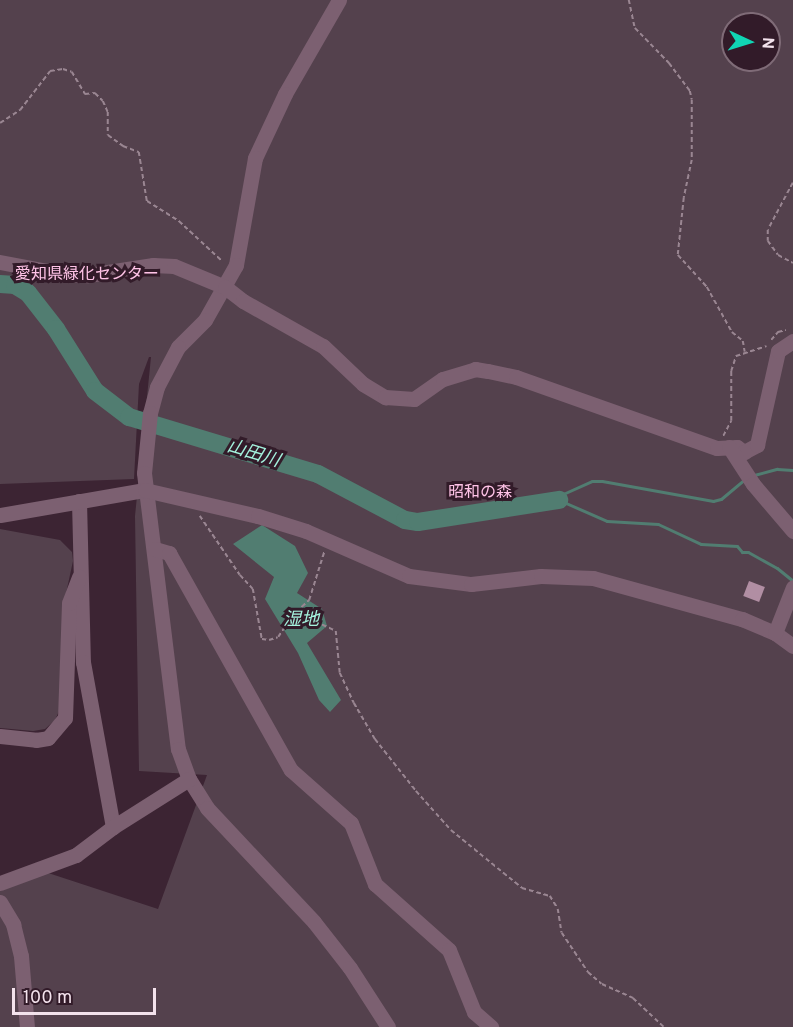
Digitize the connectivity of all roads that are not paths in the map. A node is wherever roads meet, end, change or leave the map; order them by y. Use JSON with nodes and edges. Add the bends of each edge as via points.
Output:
{"nodes":[{"id":1,"x":339,"y":0,"type":"edge"},
{"id":2,"x":0,"y":262,"type":"edge"},
{"id":3,"x":225,"y":287,"type":"junction"},
{"id":4,"x":793,"y":341,"type":"edge"},
{"id":5,"x":723,"y":448,"type":"junction"},
{"id":6,"x":145,"y":490,"type":"junction"},
{"id":7,"x":79,"y":501,"type":"junction"},
{"id":8,"x":0,"y":516,"type":"edge"},
{"id":9,"x":793,"y":531,"type":"edge"},
{"id":10,"x":155,"y":549,"type":"junction"},
{"id":11,"x":80,"y":574,"type":"junction"},
{"id":12,"x":792,"y":588,"type":"edge"},
{"id":13,"x":788,"y":619,"type":"edge"},
{"id":14,"x":775,"y":633,"type":"junction"},
{"id":15,"x":793,"y":646,"type":"edge"},
{"id":16,"x":0,"y":736,"type":"edge"},
{"id":17,"x":189,"y":779,"type":"junction"},
{"id":18,"x":113,"y":827,"type":"junction"},
{"id":19,"x":0,"y":883,"type":"edge"},
{"id":20,"x":0,"y":902,"type":"edge"},
{"id":21,"x":27,"y":1027,"type":"edge"},
{"id":22,"x":388,"y":1027,"type":"edge"},
{"id":23,"x":491,"y":1027,"type":"edge"}],
"edges":[{"from":1,"to":3,"type":"street","via":[[285,94],[255,158],[236,266]]},
{"from":2,"to":3,"type":"street","via":[[81,275],[153,265],[174,266]]},
{"from":3,"to":5,"type":"street","via":[[323,346],[363,384],[385,397],[414,399],[443,379],[475,369],[488,370]]},
{"from":3,"to":6,"type":"street","via":[[205,320],[178,347],[164,369],[147,430]]},
{"from":4,"to":5,"type":"street","via":[[778,351],[757,445],[744,452]]},
{"from":5,"to":9,"type":"street"},
{"from":6,"to":7,"type":"street"},
{"from":6,"to":10,"type":"street"},
{"from":6,"to":14,"type":"street","via":[[258,516],[330,541],[409,576],[471,584],[542,576],[593,578],[647,591]]},
{"from":7,"to":8,"type":"street"},
{"from":7,"to":11,"type":"street"},
{"from":10,"to":17,"type":"street","via":[[178,749]]},
{"from":10,"to":23,"type":"street","via":[[169,552],[291,770],[351,823],[375,884],[449,950],[474,1012]]},
{"from":11,"to":16,"type":"street","via":[[69,603],[65,717],[48,738]]},
{"from":11,"to":18,"type":"street","via":[[83,662]]},
{"from":12,"to":13,"type":"street"},
{"from":13,"to":14,"type":"street"},
{"from":14,"to":15,"type":"street"},
{"from":17,"to":18,"type":"street"},
{"from":17,"to":22,"type":"street","via":[[207,808],[314,922]]},
{"from":18,"to":19,"type":"street","via":[[76,855]]},
{"from":20,"to":21,"type":"street","via":[[13,924],[21,956]]}]}
